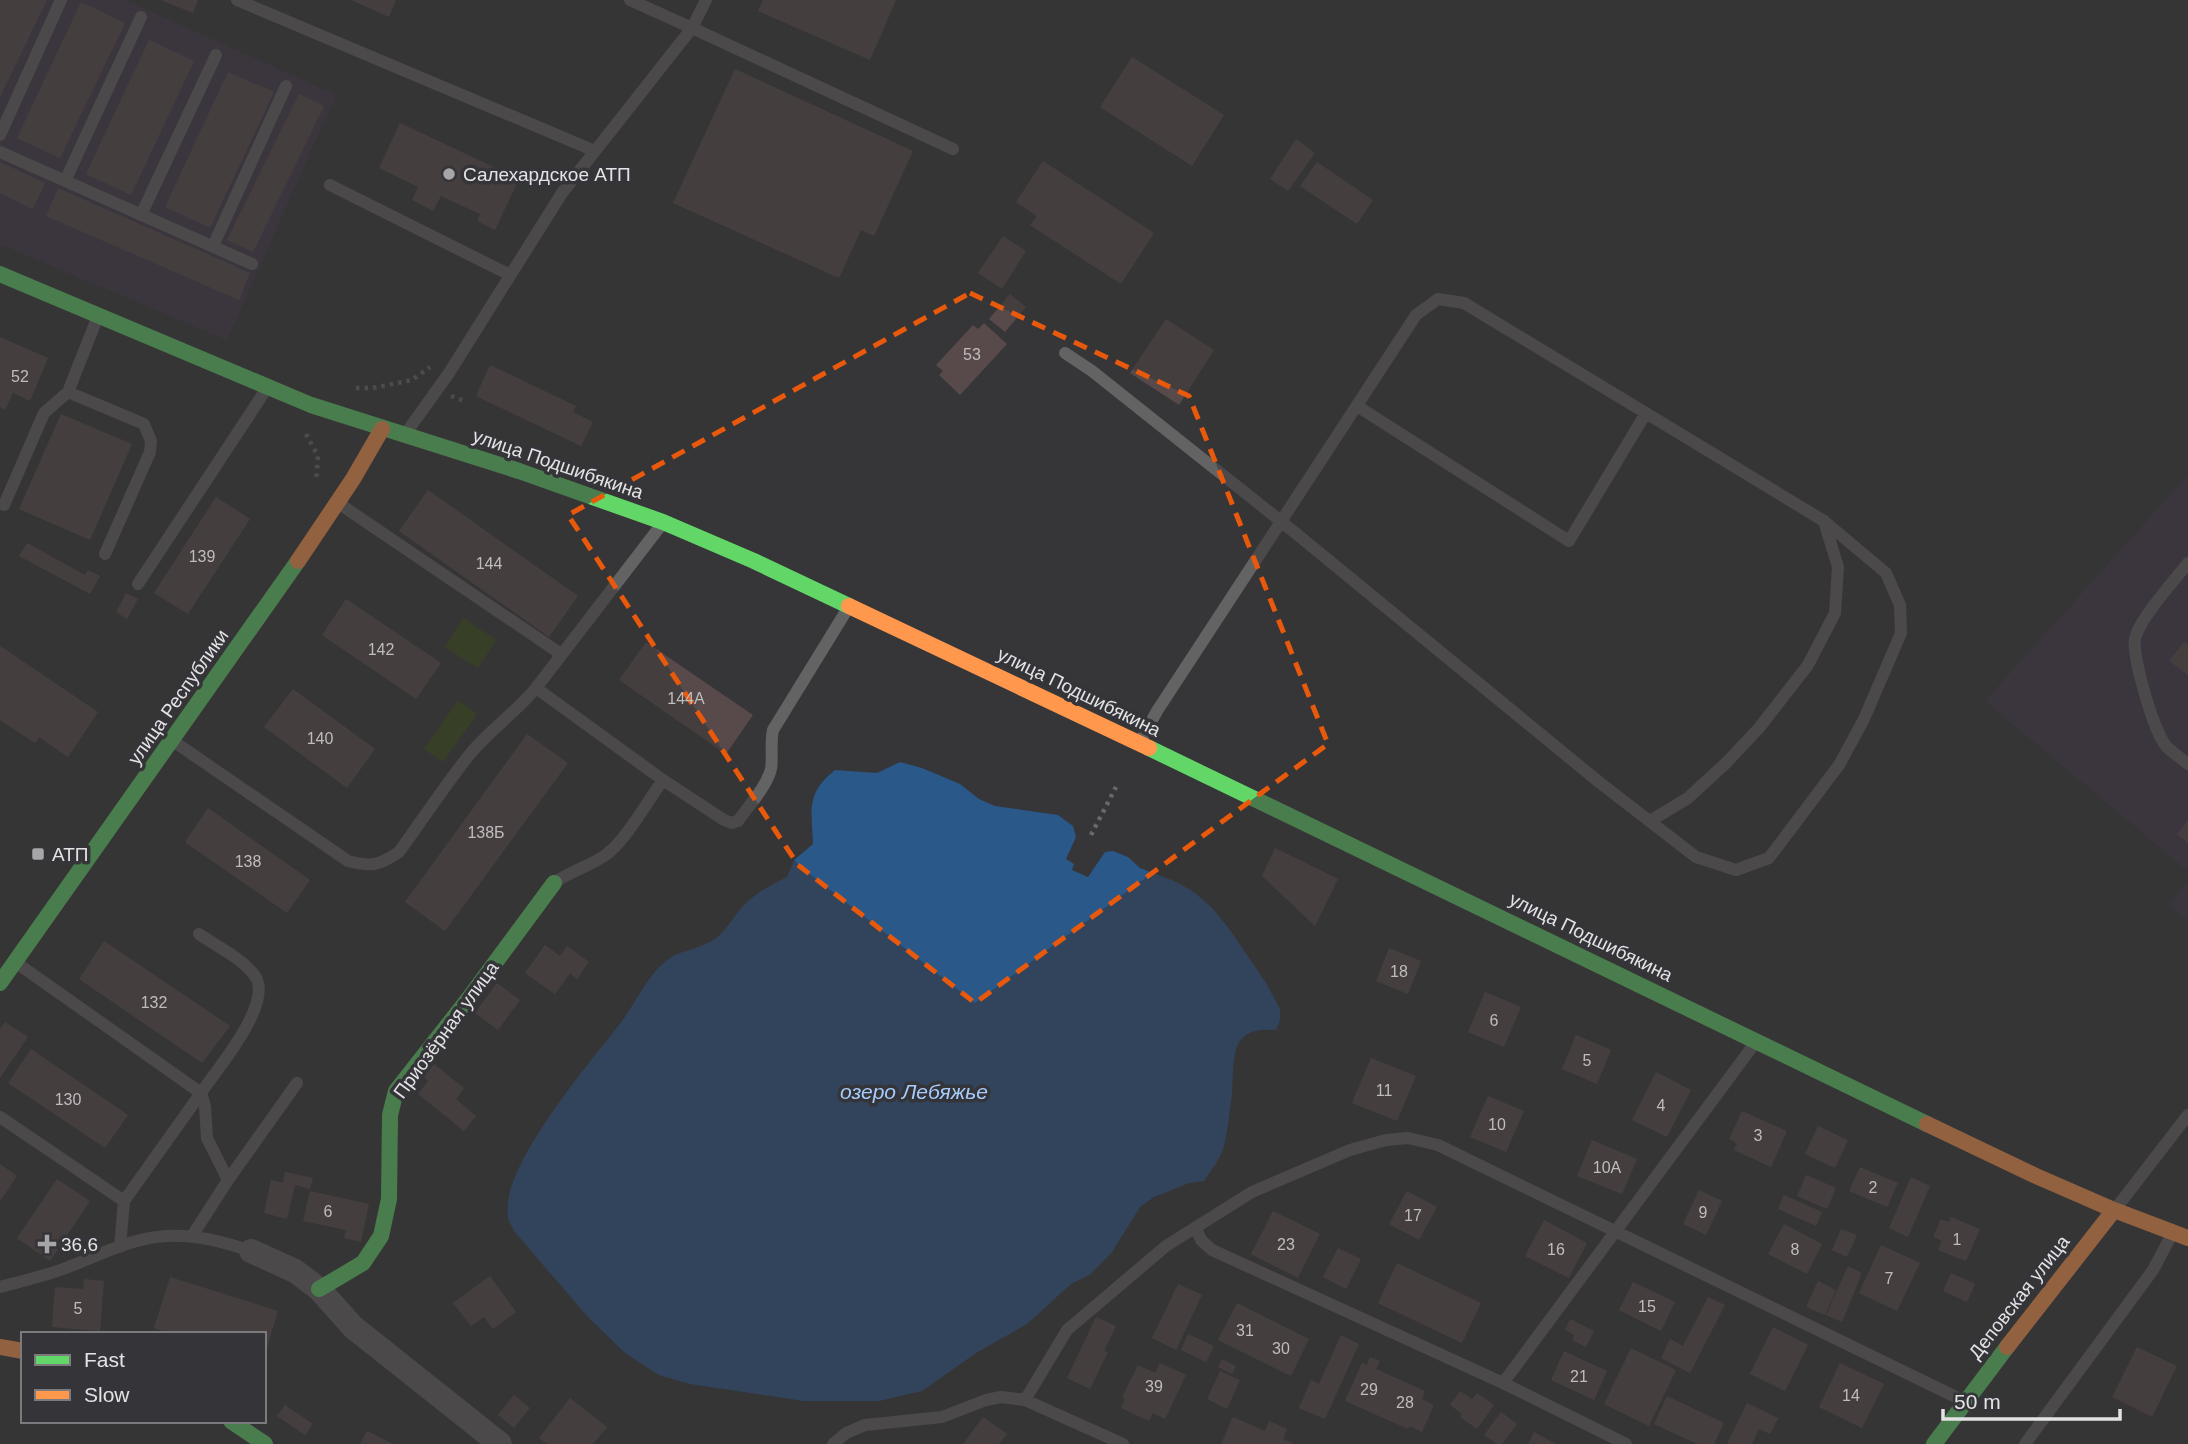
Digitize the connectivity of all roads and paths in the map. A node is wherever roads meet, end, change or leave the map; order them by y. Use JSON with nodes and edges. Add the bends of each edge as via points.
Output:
{"nodes":[{"id":1,"x":61,"y":0,"type":"edge"},
{"id":2,"x":237,"y":0,"type":"edge"},
{"id":3,"x":631,"y":0,"type":"edge"},
{"id":4,"x":706,"y":0,"type":"edge"},
{"id":5,"x":141,"y":17,"type":"dead end"},
{"id":6,"x":692,"y":29,"type":"junction"},
{"id":7,"x":216,"y":55,"type":"dead end"},
{"id":8,"x":286,"y":86,"type":"dead end"},
{"id":9,"x":0,"y":135,"type":"edge"},
{"id":10,"x":953,"y":149,"type":"dead end"},
{"id":11,"x":595,"y":150,"type":"junction"},
{"id":12,"x":0,"y":152,"type":"edge"},
{"id":13,"x":65,"y":181,"type":"junction"},
{"id":14,"x":330,"y":185,"type":"dead end"},
{"id":15,"x":141,"y":215,"type":"junction"},
{"id":16,"x":212,"y":246,"type":"junction"},
{"id":17,"x":252,"y":264,"type":"dead end"},
{"id":18,"x":0,"y":274,"type":"edge"},
{"id":19,"x":510,"y":275,"type":"junction"},
{"id":20,"x":98,"y":316,"type":"junction"},
{"id":21,"x":1065,"y":353,"type":"dead end"},
{"id":22,"x":438,"y":361,"type":"dead end"},
{"id":23,"x":267,"y":388,"type":"junction"},
{"id":24,"x":354,"y":388,"type":"dead end"},
{"id":25,"x":68,"y":391,"type":"junction"},
{"id":26,"x":1357,"y":406,"type":"junction"},
{"id":27,"x":1646,"y":413,"type":"junction"},
{"id":28,"x":382,"y":429,"type":"junction"},
{"id":29,"x":404,"y":436,"type":"junction"},
{"id":30,"x":338,"y":503,"type":"junction"},
{"id":31,"x":4,"y":505,"type":"dead end"},
{"id":32,"x":1824,"y":521,"type":"junction"},
{"id":33,"x":663,"y":522,"type":"junction"},
{"id":34,"x":1282,"y":522,"type":"junction"},
{"id":35,"x":105,"y":554,"type":"dead end"},
{"id":36,"x":2188,"y":564,"type":"edge"},
{"id":37,"x":138,"y":584,"type":"dead end"},
{"id":38,"x":850,"y":605,"type":"junction"},
{"id":39,"x":561,"y":654,"type":"junction"},
{"id":40,"x":536,"y":688,"type":"junction"},
{"id":41,"x":173,"y":741,"type":"junction"},
{"id":42,"x":1139,"y":744,"type":"junction"},
{"id":43,"x":2188,"y":764,"type":"edge"},
{"id":44,"x":663,"y":780,"type":"junction"},
{"id":45,"x":1116,"y":787,"type":"dead end"},
{"id":46,"x":1650,"y":821,"type":"junction"},
{"id":47,"x":1091,"y":835,"type":"dead end"},
{"id":48,"x":554,"y":883,"type":"joint"},
{"id":49,"x":199,"y":934,"type":"dead end"},
{"id":50,"x":16,"y":962,"type":"junction"},
{"id":51,"x":0,"y":984,"type":"edge"},
{"id":52,"x":1757,"y":1040,"type":"junction"},
{"id":53,"x":297,"y":1083,"type":"dead end"},
{"id":54,"x":201,"y":1093,"type":"junction"},
{"id":55,"x":2188,"y":1115,"type":"edge"},
{"id":56,"x":0,"y":1117,"type":"edge"},
{"id":57,"x":228,"y":1181,"type":"junction"},
{"id":58,"x":124,"y":1201,"type":"junction"},
{"id":59,"x":2115,"y":1210,"type":"junction"},
{"id":60,"x":1196,"y":1228,"type":"junction"},
{"id":61,"x":1614,"y":1231,"type":"junction"},
{"id":62,"x":2180,"y":1235,"type":"edge"},
{"id":63,"x":192,"y":1236,"type":"junction"},
{"id":64,"x":120,"y":1247,"type":"junction"},
{"id":65,"x":251,"y":1251,"type":"joint"},
{"id":66,"x":0,"y":1287,"type":"edge"},
{"id":67,"x":319,"y":1289,"type":"junction"},
{"id":68,"x":0,"y":1346,"type":"edge"},
{"id":69,"x":21,"y":1351,"type":"edge"},
{"id":70,"x":1503,"y":1383,"type":"junction"},
{"id":71,"x":1025,"y":1400,"type":"junction"},
{"id":72,"x":1966,"y":1401,"type":"junction"},
{"id":73,"x":235,"y":1423,"type":"edge"},
{"id":74,"x":265,"y":1444,"type":"edge"},
{"id":75,"x":500,"y":1444,"type":"edge"},
{"id":76,"x":833,"y":1444,"type":"edge"},
{"id":77,"x":1123,"y":1444,"type":"edge"},
{"id":78,"x":1626,"y":1444,"type":"edge"},
{"id":79,"x":1934,"y":1444,"type":"edge"},
{"id":80,"x":2025,"y":1444,"type":"edge"}],
"edges":[{"from":1,"to":9,"type":"lane"},
{"from":2,"to":11,"type":"lane"},
{"from":3,"to":6,"type":"lane"},
{"from":4,"to":6,"type":"lane"},
{"from":5,"to":13,"type":"lane"},
{"from":6,"to":10,"type":"lane"},
{"from":6,"to":11,"type":"lane"},
{"from":7,"to":15,"type":"lane"},
{"from":8,"to":16,"type":"lane"},
{"from":11,"to":19,"type":"lane"},
{"from":12,"to":13,"type":"lane"},
{"from":13,"to":15,"type":"lane"},
{"from":14,"to":19,"type":"lane"},
{"from":15,"to":16,"type":"lane"},
{"from":16,"to":17,"type":"lane"},
{"from":18,"to":20,"type":"main road","name":"улица Подшибякина"},
{"from":19,"to":29,"type":"lane"},
{"from":20,"to":23,"type":"main road","name":"улица Подшибякина"},
{"from":20,"to":25,"type":"lane"},
{"from":21,"to":34,"type":"lane"},
{"from":22,"to":24,"type":"path","via":[[412,380]]},
{"from":23,"to":28,"type":"main road","name":"улица Подшибякина"},
{"from":23,"to":37,"type":"lane"},
{"from":25,"to":31,"type":"lane","via":[[44,413]]},
{"from":25,"to":35,"type":"lane","via":[[145,424],[149,432],[150,452]]},
{"from":26,"to":27,"type":"lane","via":[[1416,315],[1438,299],[1464,303]]},
{"from":26,"to":27,"type":"lane","via":[[1569,541]]},
{"from":26,"to":34,"type":"lane"},
{"from":27,"to":32,"type":"lane"},
{"from":28,"to":29,"type":"main road","name":"улица Подшибякина"},
{"from":28,"to":30,"type":"main road","name":"улица Республики"},
{"from":29,"to":33,"type":"main road","name":"улица Подшибякина"},
{"from":30,"to":39,"type":"lane"},
{"from":30,"to":41,"type":"main road","name":"улица Республики"},
{"from":32,"to":46,"type":"lane","via":[[1838,567],[1835,613],[1808,665],[1726,763],[1688,798]]},
{"from":32,"to":46,"type":"lane","via":[[1886,573],[1900,605],[1901,633],[1839,765],[1769,858],[1736,870],[1696,857]]},
{"from":33,"to":38,"type":"main road","name":"улица Подшибякина"},
{"from":33,"to":39,"type":"lane"},
{"from":34,"to":42,"type":"lane"},
{"from":34,"to":46,"type":"lane"},
{"from":36,"to":43,"type":"lane","via":[[2140,625],[2135,639],[2139,673],[2159,734],[2165,746]]},
{"from":38,"to":42,"type":"main road","name":"улица Подшибякина"},
{"from":38,"to":44,"type":"lane","via":[[773,730],[769,745],[772,767],[738,821],[724,820]]},
{"from":39,"to":40,"type":"lane"},
{"from":40,"to":41,"type":"lane","via":[[470,754],[399,852],[369,866],[348,861]]},
{"from":40,"to":44,"type":"lane"},
{"from":41,"to":50,"type":"main road","name":"улица Республики"},
{"from":42,"to":52,"type":"main road","name":"улица Подшибякина"},
{"from":44,"to":48,"type":"lane","via":[[605,856]]},
{"from":45,"to":47,"type":"path"},
{"from":48,"to":67,"type":"main road","name":"Приозёрная улица","via":[[396,1091],[390,1115],[389,1199],[381,1236],[363,1263]]},
{"from":49,"to":54,"type":"lane","via":[[247,967],[261,990],[248,1025]]},
{"from":50,"to":51,"type":"main road","name":"улица Республики"},
{"from":50,"to":54,"type":"lane"},
{"from":52,"to":59,"type":"main road","name":"улица Подшибякина"},
{"from":52,"to":61,"type":"lane"},
{"from":53,"to":57,"type":"lane"},
{"from":54,"to":57,"type":"lane","via":[[208,1138]]},
{"from":54,"to":58,"type":"lane"},
{"from":55,"to":59,"type":"lane"},
{"from":56,"to":58,"type":"lane"},
{"from":57,"to":63,"type":"lane"},
{"from":58,"to":64,"type":"lane"},
{"from":59,"to":62,"type":"main road","name":"улица Подшибякина"},
{"from":59,"to":72,"type":"main road","name":"Деповская улица"},
{"from":60,"to":61,"type":"lane","via":[[1268,1184],[1350,1150],[1408,1138],[1438,1145]]},
{"from":60,"to":70,"type":"lane","via":[[1212,1250]]},
{"from":60,"to":71,"type":"lane","via":[[1166,1246],[1067,1330]]},
{"from":61,"to":70,"type":"lane"},
{"from":61,"to":72,"type":"lane"},
{"from":62,"to":80,"type":"lane"},
{"from":63,"to":64,"type":"lane","via":[[156,1237]]},
{"from":63,"to":65,"type":"lane"},
{"from":64,"to":66,"type":"lane"},
{"from":65,"to":67,"type":"street","via":[[286,1266]]},
{"from":67,"to":75,"type":"street","via":[[353,1327]]},
{"from":68,"to":69,"type":"main road"},
{"from":70,"to":78,"type":"lane"},
{"from":71,"to":76,"type":"lane","via":[[1001,1397],[942,1417],[865,1425]]},
{"from":71,"to":77,"type":"lane"},
{"from":72,"to":79,"type":"main road","name":"Деповская улица"},
{"from":73,"to":74,"type":"main road"}]}
